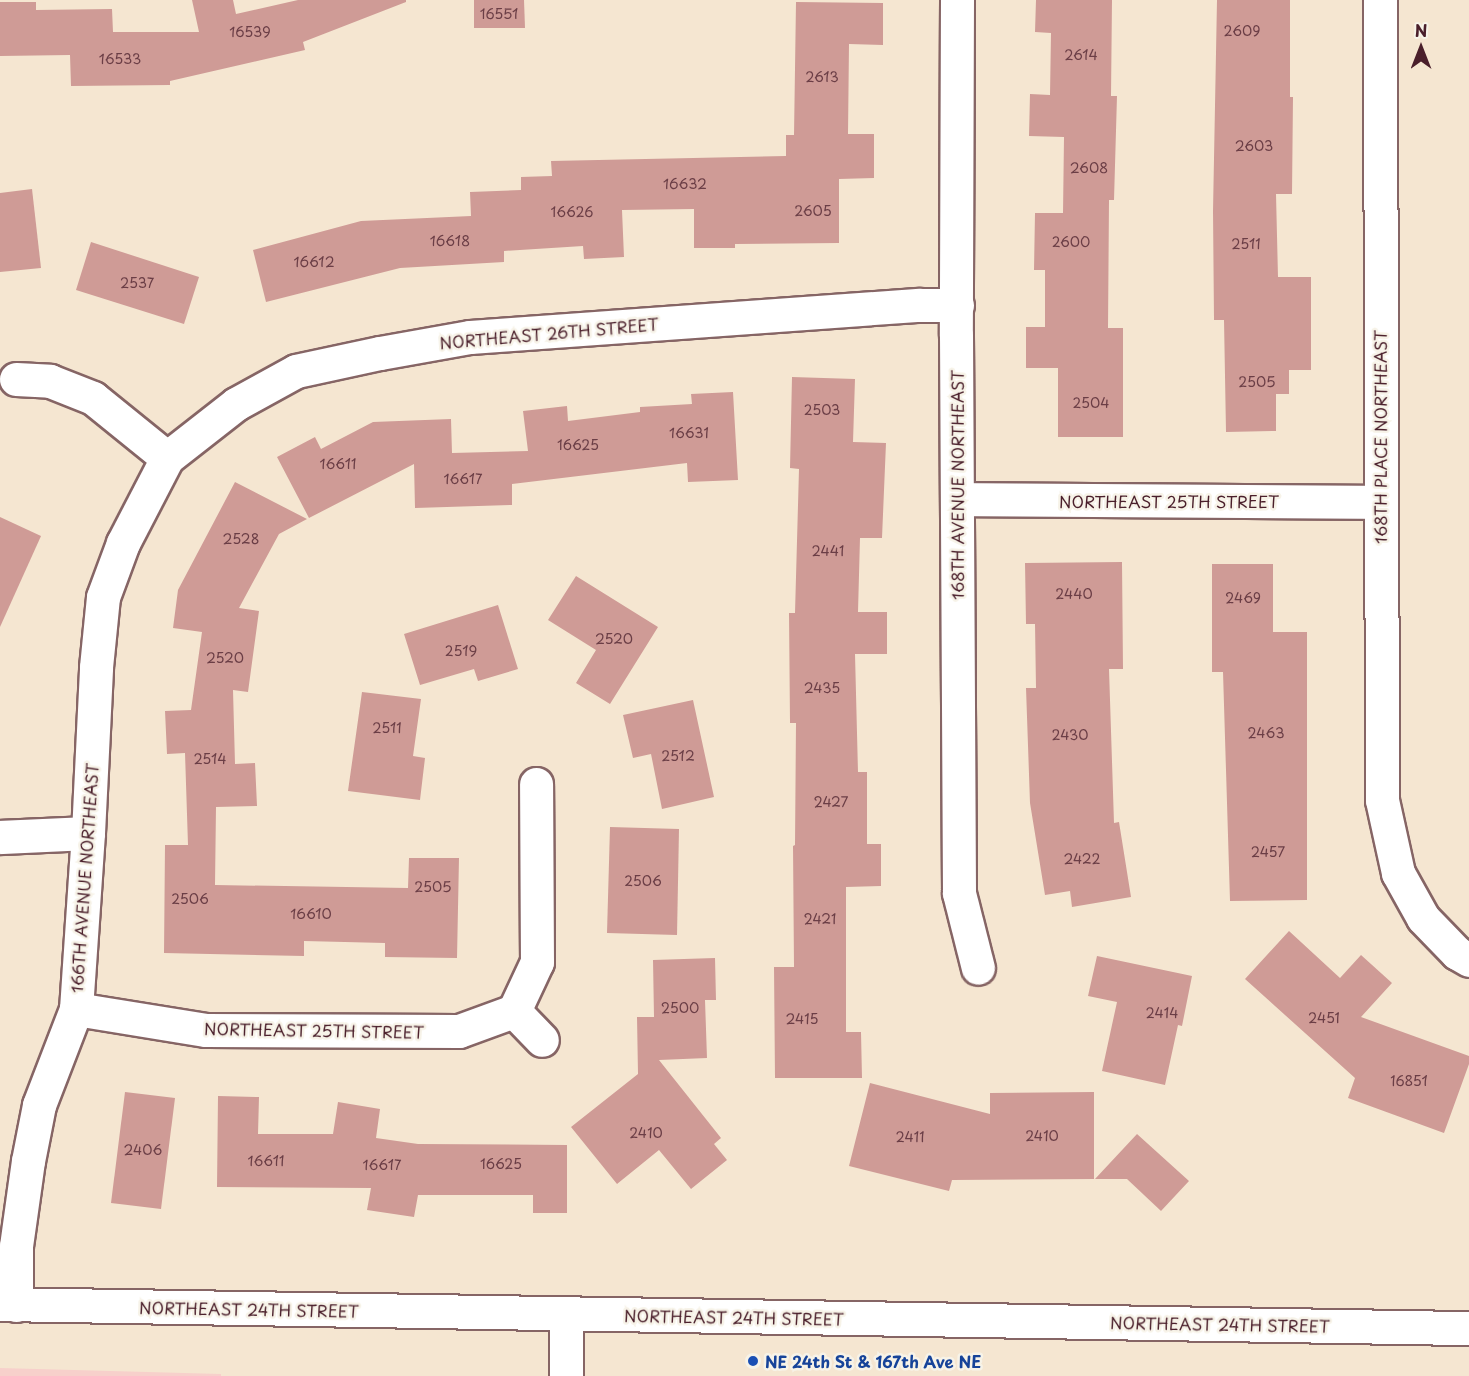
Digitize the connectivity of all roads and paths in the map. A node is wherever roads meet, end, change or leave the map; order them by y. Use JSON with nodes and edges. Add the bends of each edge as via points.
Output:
{"nodes":[{"id":1,"x":957,"y":0,"type":"edge"},
{"id":2,"x":1380,"y":0,"type":"edge"},
{"id":3,"x":957,"y":305,"type":"junction"},
{"id":4,"x":16,"y":379,"type":"dead end"},
{"id":5,"x":167,"y":458,"type":"junction"},
{"id":6,"x":957,"y":499,"type":"junction"},
{"id":7,"x":1380,"y":502,"type":"junction"},
{"id":8,"x":536,"y":784,"type":"dead end"},
{"id":9,"x":88,"y":833,"type":"junction"},
{"id":10,"x":0,"y":837,"type":"edge"},
{"id":11,"x":1469,"y":960,"type":"edge"},
{"id":12,"x":978,"y":968,"type":"dead end"},
{"id":13,"x":76,"y":1009,"type":"junction"},
{"id":14,"x":514,"y":1011,"type":"junction"},
{"id":15,"x":542,"y":1040,"type":"dead end"},
{"id":16,"x":8,"y":1304,"type":"edge"},
{"id":17,"x":566,"y":1314,"type":"junction"},
{"id":18,"x":1469,"y":1328,"type":"edge"},
{"id":19,"x":566,"y":1376,"type":"edge"}],
"edges":[{"from":1,"to":3,"type":"street","name":"168TH AVENUE NORTHEAST"},
{"from":2,"to":7,"type":"street","name":"168TH PLACE NORTHEAST"},
{"from":3,"to":5,"type":"street","name":"NORTHEAST 26TH STREET","via":[[470,337],[380,353],[296,371],[236,404]]},
{"from":3,"to":6,"type":"street","name":"168TH AVENUE NORTHEAST"},
{"from":4,"to":5,"type":"street","via":[[50,381],[93,398]]},
{"from":5,"to":9,"type":"street","name":"166TH AVENUE NORTHEAST","via":[[123,543],[103,597]]},
{"from":6,"to":7,"type":"street","name":"NORTHEAST 25TH STREET"},
{"from":6,"to":12,"type":"street","name":"168TH AVENUE NORTHEAST","via":[[959,893]]},
{"from":7,"to":11,"type":"street","name":"168TH PLACE NORTHEAST","via":[[1382,800],[1398,873],[1424,918],[1457,953]]},
{"from":8,"to":14,"type":"street","via":[[537,962]]},
{"from":9,"to":10,"type":"street"},
{"from":9,"to":13,"type":"street","name":"166TH AVENUE NORTHEAST"},
{"from":13,"to":14,"type":"street","name":"NORTHEAST 25TH STREET","via":[[206,1030],[459,1031]]},
{"from":13,"to":16,"type":"street","name":"166TH AVENUE NORTHEAST","via":[[39,1105]]},
{"from":14,"to":15,"type":"street"},
{"from":16,"to":17,"type":"street","name":"NORTHEAST 24TH STREET"},
{"from":17,"to":18,"type":"street","name":"NORTHEAST 24TH STREET"},
{"from":17,"to":19,"type":"street"}]}
